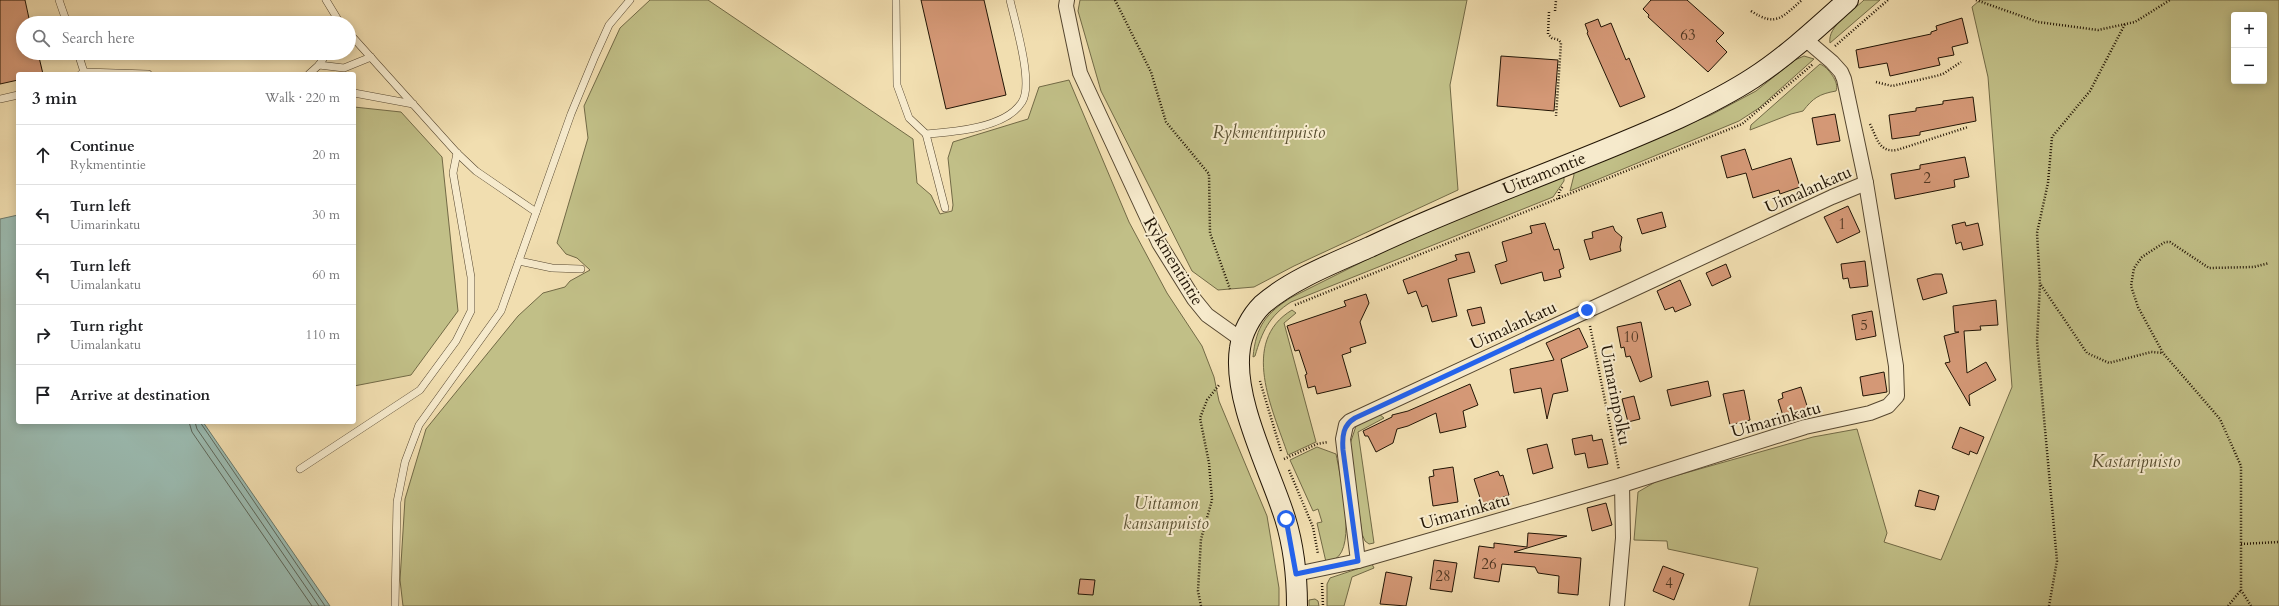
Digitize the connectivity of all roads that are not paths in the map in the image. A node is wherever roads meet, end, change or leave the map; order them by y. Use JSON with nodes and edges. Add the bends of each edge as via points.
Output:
{"nodes":[{"id":1,"x":59,"y":0,"type":"edge"},
{"id":2,"x":326,"y":0,"type":"edge"},
{"id":3,"x":630,"y":0,"type":"edge"},
{"id":4,"x":896,"y":0,"type":"edge"},
{"id":5,"x":1010,"y":0,"type":"edge"},
{"id":6,"x":1067,"y":0,"type":"edge"},
{"id":7,"x":1848,"y":0,"type":"edge"},
{"id":8,"x":65,"y":16,"type":"edge"},
{"id":9,"x":335,"y":16,"type":"edge"},
{"id":10,"x":1805,"y":39,"type":"junction"},
{"id":11,"x":356,"y":41,"type":"edge"},
{"id":12,"x":371,"y":57,"type":"junction"},
{"id":13,"x":79,"y":60,"type":"edge"},
{"id":14,"x":322,"y":60,"type":"edge"},
{"id":15,"x":320,"y":65,"type":"junction"},
{"id":16,"x":82,"y":72,"type":"edge"},
{"id":17,"x":311,"y":72,"type":"edge"},
{"id":18,"x":356,"y":93,"type":"edge"},
{"id":19,"x":16,"y":95,"type":"edge"},
{"id":20,"x":0,"y":99,"type":"edge"},
{"id":21,"x":414,"y":104,"type":"junction"},
{"id":22,"x":926,"y":134,"type":"junction"},
{"id":23,"x":457,"y":153,"type":"junction"},
{"id":24,"x":1866,"y":183,"type":"junction"},
{"id":25,"x":945,"y":208,"type":"dead end"},
{"id":26,"x":536,"y":212,"type":"junction"},
{"id":27,"x":519,"y":261,"type":"junction"},
{"id":28,"x":581,"y":269,"type":"dead end"},
{"id":29,"x":1242,"y":340,"type":"junction"},
{"id":30,"x":300,"y":469,"type":"dead end"},
{"id":31,"x":1622,"y":485,"type":"junction"},
{"id":32,"x":1358,"y":561,"type":"junction"},
{"id":33,"x":1296,"y":574,"type":"junction"},
{"id":34,"x":395,"y":606,"type":"edge"},
{"id":35,"x":1297,"y":606,"type":"edge"},
{"id":36,"x":1617,"y":606,"type":"edge"}],
"edges":[{"from":1,"to":8,"type":"lane"},
{"from":2,"to":9,"type":"lane"},
{"from":3,"to":26,"type":"lane","via":[[609,26],[595,56]]},
{"from":4,"to":22,"type":"lane","via":[[897,86],[909,118]]},
{"from":5,"to":22,"type":"lane","via":[[1026,78],[1023,102],[1006,118],[955,132]]},
{"from":6,"to":29,"type":"street","name":"Rykmentintie","via":[[1066,6],[1080,73],[1159,243],[1207,315]]},
{"from":7,"to":10,"type":"street","name":"Uittamontie"},
{"from":10,"to":24,"type":"street","name":"Uimarinkatu","via":[[1841,72],[1844,79]]},
{"from":10,"to":29,"type":"street","name":"Uittamontie","via":[[1753,78],[1680,117],[1433,217],[1295,284],[1271,298],[1259,309]]},
{"from":11,"to":12,"type":"lane"},
{"from":12,"to":15,"type":"lane","via":[[344,68]]},
{"from":12,"to":21,"type":"lane"},
{"from":13,"to":16,"type":"lane"},
{"from":14,"to":15,"type":"lane"},
{"from":15,"to":17,"type":"lane"},
{"from":18,"to":21,"type":"lane"},
{"from":19,"to":20,"type":"lane"},
{"from":21,"to":23,"type":"lane"},
{"from":22,"to":25,"type":"lane"},
{"from":23,"to":26,"type":"lane","via":[[476,171]]},
{"from":23,"to":30,"type":"lane","via":[[453,173],[471,277],[471,311],[456,341],[420,390]]},
{"from":24,"to":31,"type":"street","name":"Uimarinkatu","via":[[1896,366],[1897,396],[1888,406],[1870,413],[1805,427]]},
{"from":24,"to":32,"type":"street","name":"Uimalankatu","via":[[1832,196],[1355,418],[1346,425],[1343,439]]},
{"from":26,"to":27,"type":"lane"},
{"from":27,"to":28,"type":"lane","via":[[552,268]]},
{"from":27,"to":34,"type":"lane","via":[[501,311],[419,425],[405,462],[397,502]]},
{"from":29,"to":33,"type":"street","via":[[1239,364],[1244,397],[1286,519]]},
{"from":31,"to":32,"type":"street","name":"Uimarinkatu"},
{"from":31,"to":36,"type":"street","via":[[1623,538]]},
{"from":32,"to":33,"type":"street","name":"Uimarinkatu"},
{"from":33,"to":35,"type":"street"}]}
